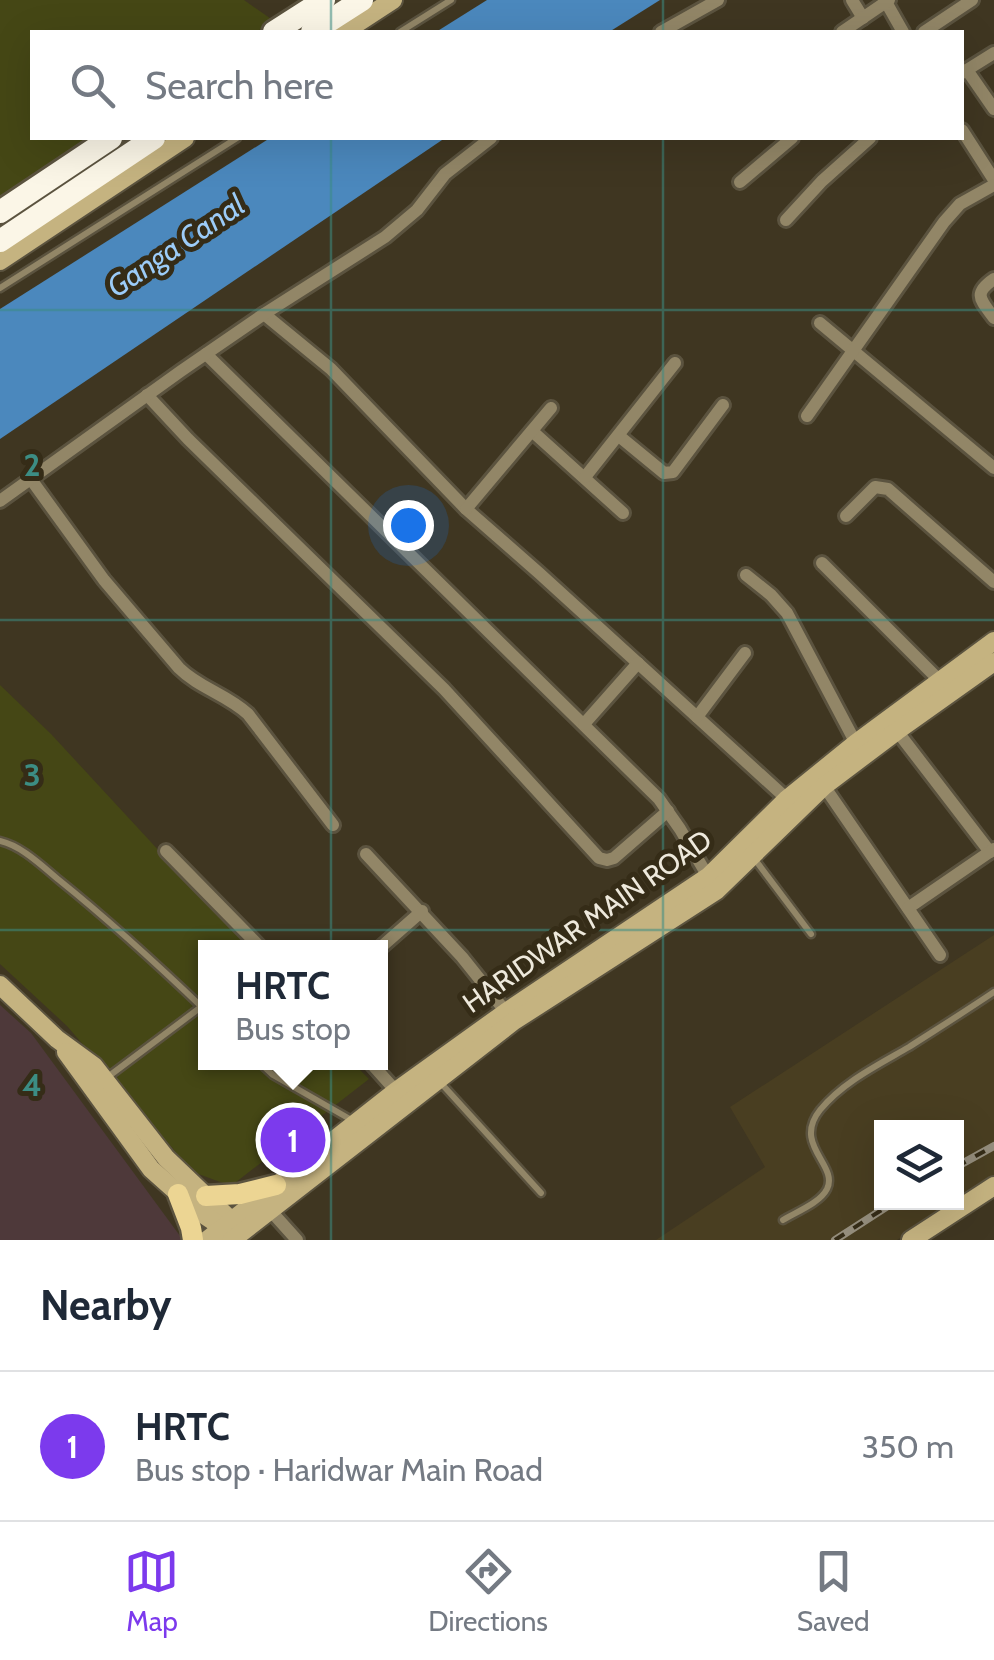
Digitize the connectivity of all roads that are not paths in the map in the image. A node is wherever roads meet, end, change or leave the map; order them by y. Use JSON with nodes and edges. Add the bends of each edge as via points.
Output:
{"nodes":[{"id":1,"x":324,"y":0,"type":"edge"},
{"id":2,"x":362,"y":0,"type":"edge"},
{"id":3,"x":393,"y":0,"type":"edge"},
{"id":4,"x":451,"y":0,"type":"edge"},
{"id":5,"x":718,"y":0,"type":"edge"},
{"id":6,"x":852,"y":0,"type":"edge"},
{"id":7,"x":972,"y":0,"type":"edge"},
{"id":8,"x":888,"y":1,"type":"edge"},
{"id":9,"x":862,"y":18,"type":"junction"},
{"id":10,"x":277,"y":30,"type":"edge"},
{"id":11,"x":315,"y":30,"type":"edge"},
{"id":12,"x":347,"y":30,"type":"edge"},
{"id":13,"x":403,"y":30,"type":"edge"},
{"id":14,"x":665,"y":30,"type":"edge"},
{"id":15,"x":845,"y":30,"type":"edge"},
{"id":16,"x":903,"y":30,"type":"edge"},
{"id":17,"x":927,"y":30,"type":"edge"},
{"id":18,"x":994,"y":53,"type":"edge"},
{"id":19,"x":964,"y":71,"type":"edge"},
{"id":20,"x":994,"y":109,"type":"edge"},
{"id":21,"x":964,"y":133,"type":"edge"},
{"id":22,"x":109,"y":140,"type":"edge"},
{"id":23,"x":151,"y":140,"type":"edge"},
{"id":24,"x":183,"y":140,"type":"edge"},
{"id":25,"x":234,"y":140,"type":"edge"},
{"id":26,"x":488,"y":140,"type":"edge"},
{"id":27,"x":790,"y":140,"type":"edge"},
{"id":28,"x":868,"y":140,"type":"edge"},
{"id":29,"x":740,"y":182,"type":"dead end"},
{"id":30,"x":994,"y":183,"type":"edge"},
{"id":31,"x":0,"y":212,"type":"edge"},
{"id":32,"x":786,"y":220,"type":"dead end"},
{"id":33,"x":0,"y":241,"type":"edge"},
{"id":34,"x":0,"y":261,"type":"edge"},
{"id":35,"x":994,"y":279,"type":"edge"},
{"id":36,"x":0,"y":288,"type":"edge"},
{"id":37,"x":264,"y":314,"type":"junction"},
{"id":38,"x":994,"y":318,"type":"edge"},
{"id":39,"x":820,"y":322,"type":"dead end"},
{"id":40,"x":854,"y":352,"type":"junction"},
{"id":41,"x":206,"y":354,"type":"junction"},
{"id":42,"x":675,"y":363,"type":"dead end"},
{"id":43,"x":147,"y":396,"type":"junction"},
{"id":44,"x":723,"y":405,"type":"dead end"},
{"id":45,"x":551,"y":408,"type":"dead end"},
{"id":46,"x":807,"y":416,"type":"dead end"},
{"id":47,"x":532,"y":431,"type":"junction"},
{"id":48,"x":619,"y":436,"type":"junction"},
{"id":49,"x":994,"y":468,"type":"edge"},
{"id":50,"x":585,"y":477,"type":"junction"},
{"id":51,"x":30,"y":478,"type":"junction"},
{"id":52,"x":0,"y":502,"type":"edge"},
{"id":53,"x":466,"y":509,"type":"junction"},
{"id":54,"x":623,"y":513,"type":"dead end"},
{"id":55,"x":846,"y":516,"type":"dead end"},
{"id":56,"x":822,"y":564,"type":"dead end"},
{"id":57,"x":746,"y":575,"type":"dead end"},
{"id":58,"x":994,"y":582,"type":"edge"},
{"id":59,"x":994,"y":641,"type":"edge"},
{"id":60,"x":745,"y":653,"type":"dead end"},
{"id":61,"x":994,"y":662,"type":"edge"},
{"id":62,"x":638,"y":663,"type":"junction"},
{"id":63,"x":939,"y":680,"type":"junction"},
{"id":64,"x":697,"y":717,"type":"junction"},
{"id":65,"x":584,"y":724,"type":"junction"},
{"id":66,"x":896,"y":730,"type":"junction"},
{"id":67,"x":859,"y":750,"type":"junction"},
{"id":68,"x":824,"y":786,"type":"junction"},
{"id":69,"x":787,"y":799,"type":"junction"},
{"id":70,"x":668,"y":811,"type":"junction"},
{"id":71,"x":333,"y":825,"type":"dead end"},
{"id":72,"x":0,"y":841,"type":"edge"},
{"id":73,"x":166,"y":851,"type":"dead end"},
{"id":74,"x":992,"y":851,"type":"edge"},
{"id":75,"x":366,"y":854,"type":"dead end"},
{"id":76,"x":752,"y":856,"type":"junction"},
{"id":77,"x":712,"y":884,"type":"junction"},
{"id":78,"x":908,"y":908,"type":"junction"},
{"id":79,"x":422,"y":911,"type":"junction"},
{"id":80,"x":811,"y":934,"type":"dead end"},
{"id":81,"x":253,"y":940,"type":"edge"},
{"id":82,"x":388,"y":941,"type":"edge"},
{"id":83,"x":940,"y":955,"type":"dead end"},
{"id":84,"x":0,"y":985,"type":"edge"},
{"id":85,"x":994,"y":992,"type":"edge"},
{"id":86,"x":198,"y":1004,"type":"edge"},
{"id":87,"x":198,"y":1013,"type":"edge"},
{"id":88,"x":510,"y":1017,"type":"junction"},
{"id":89,"x":58,"y":1039,"type":"junction"},
{"id":90,"x":268,"y":1070,"type":"edge"},
{"id":91,"x":377,"y":1070,"type":"edge"},
{"id":92,"x":104,"y":1079,"type":"junction"},
{"id":93,"x":438,"y":1080,"type":"junction"},
{"id":94,"x":396,"y":1091,"type":"junction"},
{"id":95,"x":356,"y":1122,"type":"junction"},
{"id":96,"x":276,"y":1185,"type":"junction"},
{"id":97,"x":994,"y":1186,"type":"edge"},
{"id":98,"x":540,"y":1193,"type":"dead end"},
{"id":99,"x":178,"y":1194,"type":"junction"},
{"id":100,"x":206,"y":1196,"type":"junction"},
{"id":101,"x":270,"y":1210,"type":"junction"},
{"id":102,"x":783,"y":1220,"type":"dead end"},
{"id":103,"x":228,"y":1233,"type":"edge"},
{"id":104,"x":193,"y":1240,"type":"edge"},
{"id":105,"x":297,"y":1240,"type":"edge"},
{"id":106,"x":911,"y":1240,"type":"edge"}],
"edges":[{"from":1,"to":10,"type":"highway"},
{"from":2,"to":11,"type":"highway"},
{"from":3,"to":12,"type":"main road"},
{"from":4,"to":13,"type":"lane"},
{"from":5,"to":14,"type":"street"},
{"from":6,"to":9,"type":"street"},
{"from":7,"to":17,"type":"street"},
{"from":8,"to":9,"type":"street"},
{"from":8,"to":16,"type":"street"},
{"from":9,"to":15,"type":"street"},
{"from":18,"to":19,"type":"street"},
{"from":19,"to":20,"type":"street"},
{"from":21,"to":30,"type":"street"},
{"from":22,"to":31,"type":"highway"},
{"from":23,"to":33,"type":"highway"},
{"from":24,"to":34,"type":"main road"},
{"from":25,"to":36,"type":"lane"},
{"from":26,"to":37,"type":"street","via":[[445,174],[403,224]]},
{"from":27,"to":29,"type":"street"},
{"from":28,"to":32,"type":"street"},
{"from":30,"to":40,"type":"street","via":[[944,222]]},
{"from":35,"to":38,"type":"street","via":[[980,292]]},
{"from":37,"to":41,"type":"street"},
{"from":37,"to":53,"type":"street","via":[[331,370]]},
{"from":39,"to":40,"type":"street"},
{"from":40,"to":46,"type":"street"},
{"from":40,"to":49,"type":"street"},
{"from":41,"to":43,"type":"street"},
{"from":41,"to":65,"type":"street"},
{"from":42,"to":48,"type":"street"},
{"from":43,"to":51,"type":"street"},
{"from":43,"to":70,"type":"street","via":[[444,689],[599,858],[614,858]]},
{"from":44,"to":48,"type":"street","via":[[668,474]]},
{"from":45,"to":47,"type":"street"},
{"from":47,"to":50,"type":"street"},
{"from":47,"to":53,"type":"street"},
{"from":48,"to":50,"type":"street"},
{"from":50,"to":54,"type":"street"},
{"from":51,"to":52,"type":"street"},
{"from":51,"to":71,"type":"street","via":[[178,668],[248,714]]},
{"from":53,"to":62,"type":"street"},
{"from":55,"to":58,"type":"street","via":[[875,487],[888,489]]},
{"from":56,"to":63,"type":"street"},
{"from":57,"to":67,"type":"street","via":[[787,612]]},
{"from":59,"to":63,"type":"main road","name":"HARIDWAR MAIN ROAD"},
{"from":60,"to":64,"type":"street"},
{"from":61,"to":66,"type":"main road","name":"HARIDWAR MAIN ROAD"},
{"from":62,"to":64,"type":"street"},
{"from":62,"to":65,"type":"street"},
{"from":63,"to":67,"type":"main road","name":"HARIDWAR MAIN ROAD"},
{"from":64,"to":69,"type":"street"},
{"from":65,"to":70,"type":"street"},
{"from":66,"to":67,"type":"main road","name":"HARIDWAR MAIN ROAD"},
{"from":66,"to":74,"type":"street"},
{"from":67,"to":68,"type":"main road","name":"HARIDWAR MAIN ROAD"},
{"from":67,"to":69,"type":"main road","name":"HARIDWAR MAIN ROAD"},
{"from":68,"to":76,"type":"main road","name":"HARIDWAR MAIN ROAD"},
{"from":68,"to":78,"type":"street"},
{"from":69,"to":77,"type":"main road","name":"HARIDWAR MAIN ROAD"},
{"from":70,"to":77,"type":"street"},
{"from":72,"to":86,"type":"lane","via":[[118,928]]},
{"from":73,"to":81,"type":"street"},
{"from":74,"to":78,"type":"street"},
{"from":75,"to":79,"type":"street"},
{"from":76,"to":77,"type":"main road","name":"HARIDWAR MAIN ROAD"},
{"from":76,"to":80,"type":"lane"},
{"from":77,"to":88,"type":"main road","name":"HARIDWAR MAIN ROAD"},
{"from":78,"to":83,"type":"street"},
{"from":79,"to":82,"type":"street"},
{"from":79,"to":88,"type":"street"},
{"from":84,"to":89,"type":"main road"},
{"from":85,"to":102,"type":"lane","via":[[865,1073],[819,1111],[810,1135],[828,1174],[827,1190]]},
{"from":87,"to":92,"type":"lane"},
{"from":88,"to":93,"type":"main road","name":"HARIDWAR MAIN ROAD"},
{"from":88,"to":94,"type":"main road","name":"HARIDWAR MAIN ROAD"},
{"from":89,"to":92,"type":"main road"},
{"from":89,"to":99,"type":"main road","via":[[151,1169]]},
{"from":90,"to":95,"type":"lane"},
{"from":91,"to":94,"type":"street"},
{"from":92,"to":100,"type":"main road","via":[[166,1158]]},
{"from":93,"to":98,"type":"lane"},
{"from":93,"to":101,"type":"main road","name":"HARIDWAR MAIN ROAD"},
{"from":94,"to":95,"type":"main road","name":"HARIDWAR MAIN ROAD"},
{"from":95,"to":96,"type":"main road","name":"HARIDWAR MAIN ROAD"},
{"from":96,"to":100,"type":"main road"},
{"from":96,"to":103,"type":"main road","name":"HARIDWAR MAIN ROAD"},
{"from":97,"to":106,"type":"main road"},
{"from":99,"to":103,"type":"main road"},
{"from":99,"to":104,"type":"main road"},
{"from":100,"to":103,"type":"main road"},
{"from":101,"to":103,"type":"main road","name":"HARIDWAR MAIN ROAD"},
{"from":101,"to":105,"type":"street"}]}
